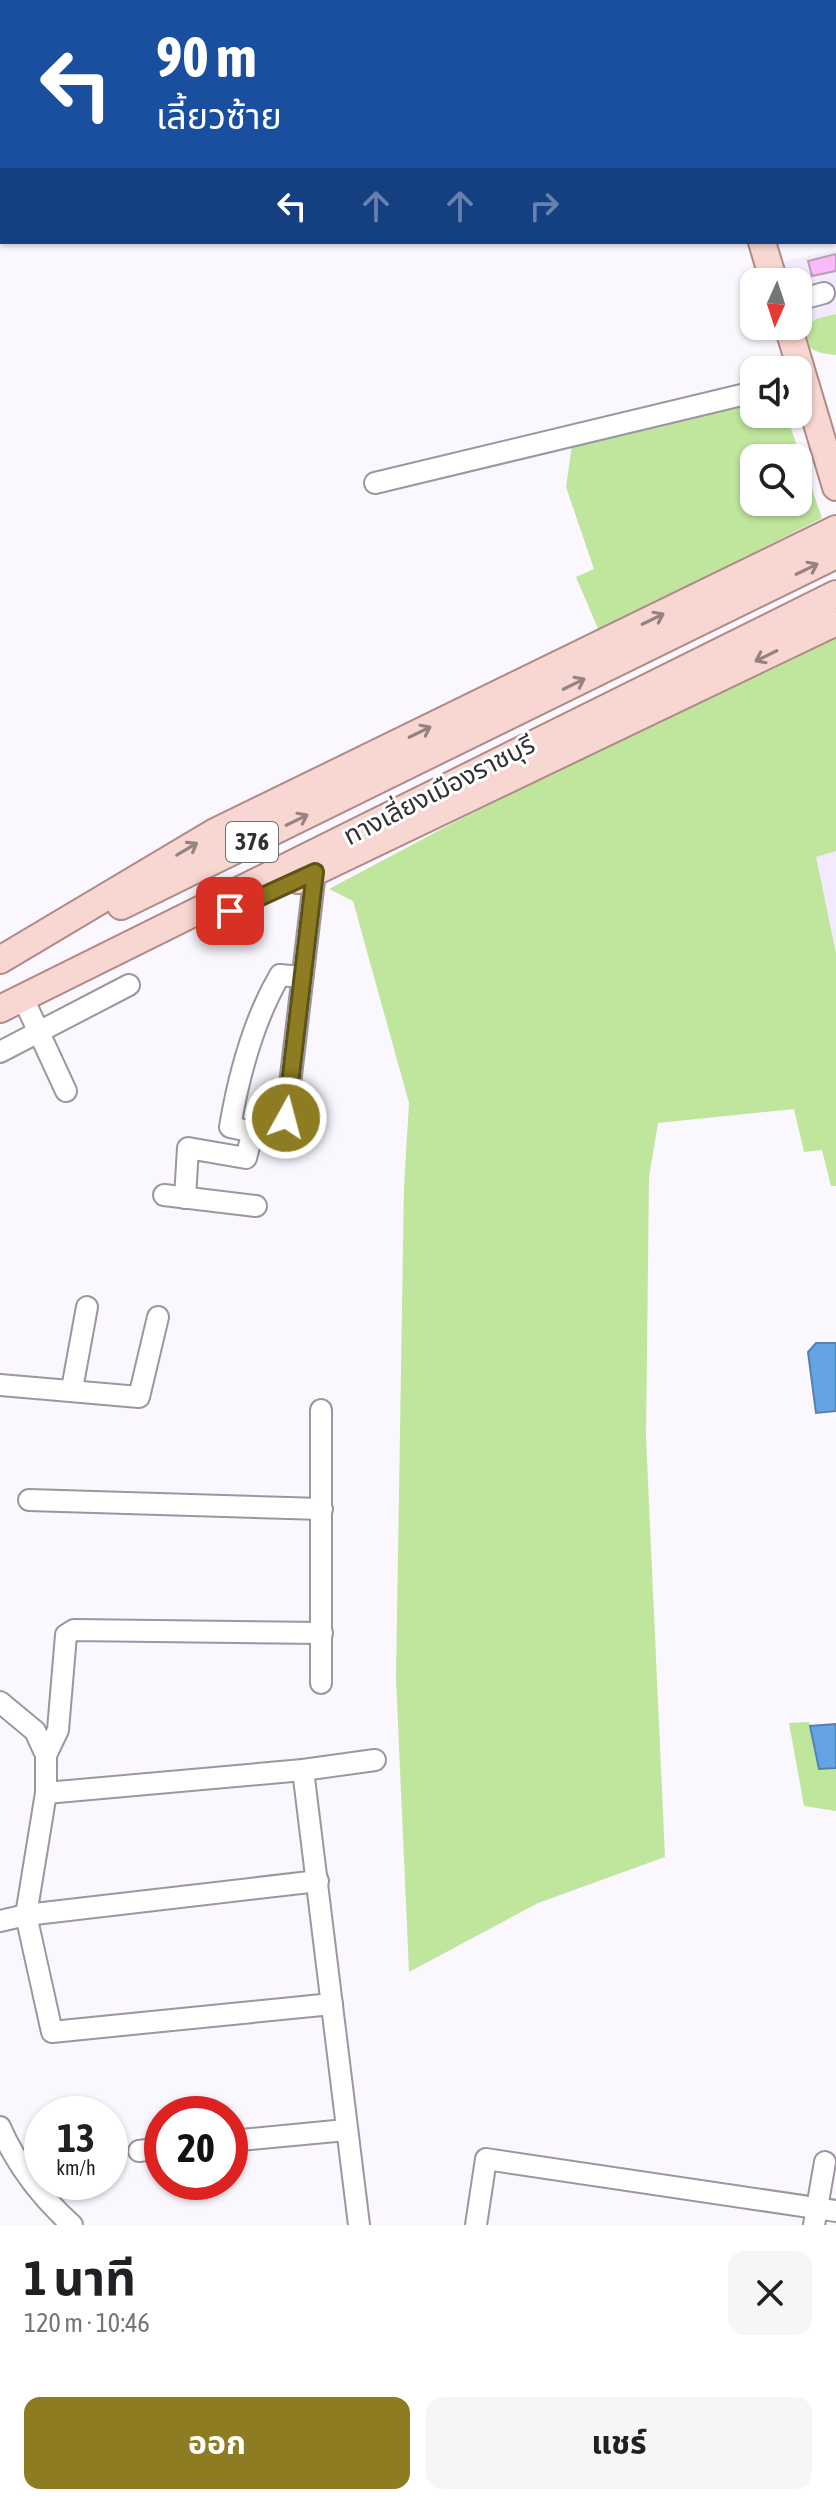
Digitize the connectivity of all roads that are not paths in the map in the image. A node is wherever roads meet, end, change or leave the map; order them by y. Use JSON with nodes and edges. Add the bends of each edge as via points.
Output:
{"nodes":[{"id":1,"x":763,"y":244,"type":"edge"},
{"id":2,"x":770,"y":268,"type":"edge"},
{"id":3,"x":824,"y":293,"type":"dead end"},
{"id":4,"x":812,"y":296,"type":"edge"},
{"id":5,"x":740,"y":395,"type":"edge"},
{"id":6,"x":812,"y":414,"type":"edge"},
{"id":7,"x":375,"y":483,"type":"dead end"},
{"id":8,"x":836,"y":487,"type":"edge"},
{"id":9,"x":836,"y":529,"type":"edge"},
{"id":10,"x":836,"y":555,"type":"edge"},
{"id":11,"x":836,"y":594,"type":"edge"},
{"id":12,"x":836,"y":622,"type":"edge"},
{"id":13,"x":315,"y":872,"type":"junction"},
{"id":14,"x":0,"y":963,"type":"edge"},
{"id":15,"x":86,"y":967,"type":"junction"},
{"id":16,"x":302,"y":977,"type":"junction"},
{"id":17,"x":129,"y":985,"type":"dead end"},
{"id":18,"x":12,"y":1003,"type":"edge"},
{"id":19,"x":39,"y":1032,"type":"junction"},
{"id":20,"x":0,"y":1052,"type":"edge"},
{"id":21,"x":66,"y":1091,"type":"dead end"},
{"id":22,"x":253,"y":1131,"type":"junction"},
{"id":23,"x":164,"y":1195,"type":"dead end"},
{"id":24,"x":185,"y":1198,"type":"junction"},
{"id":25,"x":256,"y":1206,"type":"dead end"},
{"id":26,"x":87,"y":1307,"type":"dead end"},
{"id":27,"x":158,"y":1317,"type":"dead end"},
{"id":28,"x":0,"y":1385,"type":"edge"},
{"id":29,"x":72,"y":1389,"type":"junction"},
{"id":30,"x":321,"y":1410,"type":"dead end"},
{"id":31,"x":29,"y":1500,"type":"dead end"},
{"id":32,"x":322,"y":1509,"type":"junction"},
{"id":33,"x":322,"y":1633,"type":"junction"},
{"id":34,"x":321,"y":1683,"type":"dead end"},
{"id":35,"x":0,"y":1702,"type":"edge"},
{"id":36,"x":46,"y":1755,"type":"junction"},
{"id":37,"x":375,"y":1760,"type":"dead end"},
{"id":38,"x":303,"y":1770,"type":"junction"},
{"id":39,"x":46,"y":1793,"type":"junction"},
{"id":40,"x":318,"y":1881,"type":"junction"},
{"id":41,"x":26,"y":1915,"type":"junction"},
{"id":42,"x":0,"y":1921,"type":"edge"},
{"id":43,"x":332,"y":2004,"type":"junction"},
{"id":44,"x":0,"y":2127,"type":"edge"},
{"id":45,"x":346,"y":2130,"type":"junction"},
{"id":46,"x":248,"y":2139,"type":"edge"},
{"id":47,"x":144,"y":2150,"type":"edge"},
{"id":48,"x":139,"y":2151,"type":"dead end"},
{"id":49,"x":825,"y":2162,"type":"dead end"},
{"id":50,"x":822,"y":2214,"type":"edge"},
{"id":51,"x":72,"y":2225,"type":"edge"},
{"id":52,"x":359,"y":2225,"type":"edge"},
{"id":53,"x":476,"y":2225,"type":"edge"}],
"edges":[{"from":1,"to":2,"type":"main road"},
{"from":3,"to":4,"type":"street"},
{"from":5,"to":7,"type":"street"},
{"from":6,"to":8,"type":"main road"},
{"from":14,"to":9,"type":"main road","one_way":true,"via":[[215,832]]},
{"from":14,"to":10,"type":"main road","name":"ทางเลี่ยงเมืองราชบุรี","number":"376","one_way":true},
{"from":11,"to":15,"type":"main road","name":"ทางเลี่ยงเมืองราชบุรี","number":"376"},
{"from":12,"to":13,"type":"main road","one_way":true},
{"from":13,"to":15,"type":"main road","via":[[258,900]]},
{"from":13,"to":16,"type":"street"},
{"from":15,"to":18,"type":"main road","name":"ทางเลี่ยงเมืองราชบุรี","number":"376"},
{"from":16,"to":22,"type":"street","via":[[286,1118],[277,1137]]},
{"from":16,"to":22,"type":"street","via":[[280,975],[239,1074],[230,1127]]},
{"from":17,"to":19,"type":"street"},
{"from":18,"to":19,"type":"street"},
{"from":19,"to":20,"type":"street"},
{"from":19,"to":21,"type":"street"},
{"from":22,"to":24,"type":"street","via":[[246,1158],[188,1148]]},
{"from":23,"to":24,"type":"street"},
{"from":24,"to":25,"type":"street"},
{"from":26,"to":29,"type":"street"},
{"from":27,"to":29,"type":"street","via":[[139,1397]]},
{"from":28,"to":29,"type":"street"},
{"from":30,"to":32,"type":"street"},
{"from":31,"to":32,"type":"street"},
{"from":32,"to":33,"type":"street"},
{"from":33,"to":34,"type":"street"},
{"from":33,"to":36,"type":"street","via":[[74,1630],[66,1635],[58,1730]]},
{"from":35,"to":36,"type":"street","via":[[35,1731]]},
{"from":36,"to":39,"type":"street"},
{"from":37,"to":38,"type":"street"},
{"from":38,"to":39,"type":"street"},
{"from":38,"to":40,"type":"street"},
{"from":39,"to":41,"type":"street"},
{"from":40,"to":41,"type":"street"},
{"from":40,"to":43,"type":"street"},
{"from":41,"to":42,"type":"street"},
{"from":41,"to":43,"type":"street","via":[[52,2032]]},
{"from":43,"to":45,"type":"street"},
{"from":44,"to":51,"type":"street","via":[[37,2189]]},
{"from":45,"to":46,"type":"street"},
{"from":45,"to":52,"type":"street"},
{"from":47,"to":48,"type":"street"},
{"from":49,"to":50,"type":"street"},
{"from":50,"to":53,"type":"street","via":[[486,2159]]}]}
